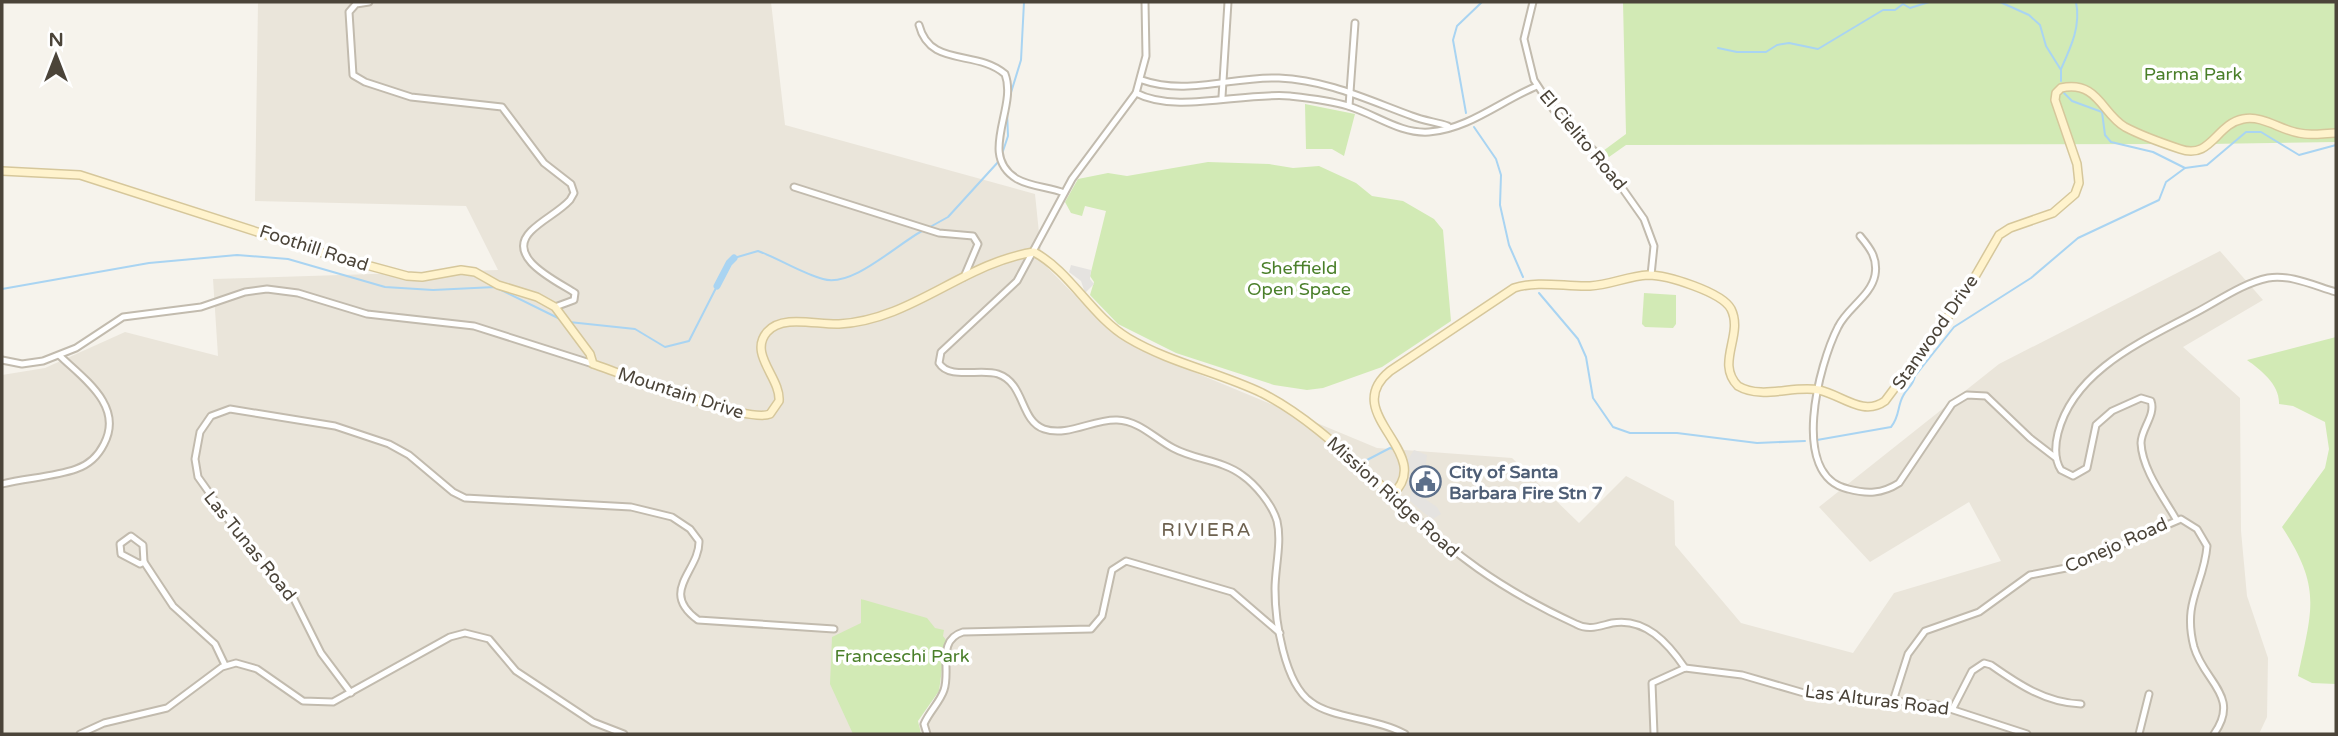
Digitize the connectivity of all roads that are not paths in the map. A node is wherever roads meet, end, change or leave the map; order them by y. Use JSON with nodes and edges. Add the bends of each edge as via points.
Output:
{"nodes":[{"id":1,"x":369,"y":2,"type":"edge"},
{"id":2,"x":1145,"y":2,"type":"edge"},
{"id":3,"x":1228,"y":2,"type":"edge"},
{"id":4,"x":1532,"y":2,"type":"edge"},
{"id":5,"x":1355,"y":23,"type":"dead end"},
{"id":6,"x":919,"y":25,"type":"dead end"},
{"id":7,"x":1142,"y":80,"type":"junction"},
{"id":8,"x":1222,"y":83,"type":"junction"},
{"id":9,"x":1537,"y":86,"type":"junction"},
{"id":10,"x":1350,"y":92,"type":"junction"},
{"id":11,"x":1136,"y":93,"type":"junction"},
{"id":12,"x":1222,"y":97,"type":"junction"},
{"id":13,"x":1349,"y":106,"type":"junction"},
{"id":14,"x":1448,"y":126,"type":"junction"},
{"id":15,"x":2336,"y":133,"type":"edge"},
{"id":16,"x":2,"y":171,"type":"edge"},
{"id":17,"x":794,"y":187,"type":"dead end"},
{"id":18,"x":1064,"y":193,"type":"junction"},
{"id":19,"x":1860,"y":236,"type":"dead end"},
{"id":20,"x":1034,"y":252,"type":"junction"},
{"id":21,"x":1651,"y":275,"type":"junction"},
{"id":22,"x":964,"y":277,"type":"junction"},
{"id":23,"x":2336,"y":292,"type":"edge"},
{"id":24,"x":555,"y":307,"type":"junction"},
{"id":25,"x":60,"y":356,"type":"junction"},
{"id":26,"x":2,"y":360,"type":"edge"},
{"id":27,"x":593,"y":364,"type":"junction"},
{"id":28,"x":1820,"y":390,"type":"junction"},
{"id":29,"x":2057,"y":458,"type":"junction"},
{"id":30,"x":2,"y":484,"type":"edge"},
{"id":31,"x":1392,"y":495,"type":"junction"},
{"id":32,"x":2176,"y":519,"type":"junction"},
{"id":33,"x":144,"y":562,"type":"junction"},
{"id":34,"x":834,"y":629,"type":"dead end"},
{"id":35,"x":1280,"y":633,"type":"junction"},
{"id":36,"x":225,"y":665,"type":"junction"},
{"id":37,"x":1685,"y":668,"type":"junction"},
{"id":38,"x":351,"y":693,"type":"junction"},
{"id":39,"x":2149,"y":694,"type":"dead end"},
{"id":40,"x":1893,"y":701,"type":"junction"},
{"id":41,"x":2081,"y":704,"type":"dead end"},
{"id":42,"x":1953,"y":708,"type":"junction"},
{"id":43,"x":80,"y":734,"type":"edge"},
{"id":44,"x":624,"y":734,"type":"edge"},
{"id":45,"x":927,"y":734,"type":"edge"},
{"id":46,"x":1405,"y":734,"type":"edge"},
{"id":47,"x":1654,"y":734,"type":"edge"},
{"id":48,"x":2027,"y":734,"type":"edge"},
{"id":49,"x":2139,"y":734,"type":"edge"},
{"id":50,"x":2214,"y":734,"type":"edge"}],
"edges":[{"from":1,"to":24,"type":"street","via":[[356,4],[349,12],[353,75],[411,97],[502,107],[544,163],[571,184],[574,193],[570,200],[526,240],[534,265],[575,293],[574,300]]},
{"from":2,"to":7,"type":"street"},
{"from":3,"to":8,"type":"street"},
{"from":4,"to":9,"type":"street","name":"El Cielito Road","via":[[1525,46]]},
{"from":5,"to":10,"type":"street"},
{"from":6,"to":18,"type":"street","via":[[931,48],[993,66],[1005,74],[1007,94],[998,151],[1003,166],[1019,181]]},
{"from":7,"to":8,"type":"street","via":[[1175,88]]},
{"from":7,"to":11,"type":"street"},
{"from":8,"to":10,"type":"street","via":[[1276,78]]},
{"from":8,"to":12,"type":"street"},
{"from":9,"to":14,"type":"street","via":[[1477,117]]},
{"from":9,"to":21,"type":"street","name":"El Cielito Road","via":[[1605,163],[1644,219],[1654,246]]},
{"from":10,"to":13,"type":"street"},
{"from":10,"to":14,"type":"street"},
{"from":11,"to":12,"type":"street","via":[[1166,103]]},
{"from":11,"to":18,"type":"street"},
{"from":12,"to":13,"type":"street","via":[[1281,96]]},
{"from":13,"to":14,"type":"street","via":[[1408,130]]},
{"from":15,"to":28,"type":"main road","name":"Stanwood Drive","via":[[2302,134],[2245,119],[2230,125],[2204,149],[2190,152],[2124,126],[2091,93],[2061,88],[2055,100],[2078,173],[2073,198],[2047,217],[2010,228],[1997,237],[1965,294],[1883,403],[1860,406]]},
{"from":16,"to":24,"type":"main road","name":"Foothill Road","via":[[80,174],[326,254],[407,275],[422,278],[475,272]]},
{"from":17,"to":22,"type":"street","via":[[939,233],[973,236],[977,247]]},
{"from":18,"to":20,"type":"street"},
{"from":19,"to":28,"type":"street","via":[[1874,257],[1875,277],[1839,324]]},
{"from":20,"to":22,"type":"main road","name":"Mountain Drive"},
{"from":20,"to":31,"type":"main road","name":"Mission Ridge Road","via":[[1121,334],[1182,365],[1245,386],[1281,404]]},
{"from":20,"to":35,"type":"street","via":[[1017,281],[941,352],[941,366],[1004,376],[1032,420],[1045,430],[1109,421],[1130,423],[1174,449],[1241,474],[1277,520],[1275,591]]},
{"from":21,"to":28,"type":"main road","name":"Stanwood Drive","via":[[1695,287],[1728,305],[1735,325],[1728,367],[1738,386],[1754,391]]},
{"from":21,"to":31,"type":"main road","name":"Stanwood Drive","via":[[1598,285],[1514,288],[1386,375],[1376,389],[1375,406],[1406,470],[1403,484]]},
{"from":22,"to":27,"type":"main road","name":"Mountain Drive","via":[[908,308],[881,317],[842,324],[784,322],[771,327],[760,349],[779,401],[763,416],[681,396]]},
{"from":23,"to":29,"type":"street","via":[[2290,279],[2267,278],[2142,343],[2095,374],[2073,397],[2062,418]]},
{"from":24,"to":27,"type":"main road","name":"Foothill Road"},
{"from":25,"to":26,"type":"street","name":"Mountain Drive","via":[[32,363]]},
{"from":25,"to":27,"type":"street","name":"Mountain Drive","via":[[123,317],[201,307],[267,289],[298,293],[367,314],[455,322]]},
{"from":25,"to":30,"type":"street","via":[[105,404],[109,419],[106,441],[81,467]]},
{"from":28,"to":29,"type":"street","via":[[1812,410],[1812,436],[1824,474],[1836,487],[1868,493],[1899,483],[1952,404],[1972,394],[1986,396]]},
{"from":29,"to":32,"type":"street","name":"Conejo Road","via":[[2064,473],[2084,472],[2100,420],[2126,404],[2148,399],[2153,410],[2142,434],[2142,449]]},
{"from":31,"to":37,"type":"street","name":"Mission Ridge Road","via":[[1461,558],[1507,590],[1584,628],[1618,622],[1640,624],[1655,633]]},
{"from":32,"to":40,"type":"street","name":"Conejo Road","via":[[2070,567],[2030,575],[1979,611],[1925,631],[1912,645]]},
{"from":32,"to":50,"type":"street","via":[[2191,523],[2207,546],[2190,622],[2197,656],[2225,705],[2224,718]]},
{"from":33,"to":33,"type":"street","via":[[121,554],[124,538],[131,536],[141,542]]},
{"from":33,"to":36,"type":"street","via":[[178,611],[215,644]]},
{"from":34,"to":38,"type":"street","name":"Las Tunas Road","via":[[698,620],[684,605],[681,591],[699,541],[690,529],[664,514],[611,504],[548,505],[465,498],[399,448],[357,432],[218,411],[197,442],[195,467],[201,484],[294,599],[321,653]]},
{"from":35,"to":45,"type":"street","via":[[1232,592],[1126,561],[1112,570],[1102,616],[1091,629],[953,636],[944,689],[924,724]]},
{"from":35,"to":46,"type":"street","via":[[1298,689],[1311,703],[1386,724]]},
{"from":36,"to":38,"type":"street","via":[[250,666],[309,702],[332,702]]},
{"from":36,"to":43,"type":"street","via":[[167,708],[104,723]]},
{"from":37,"to":40,"type":"street","name":"Las Alturas Road","via":[[1734,673],[1804,693]]},
{"from":37,"to":47,"type":"street","via":[[1652,683]]},
{"from":38,"to":44,"type":"street","via":[[450,637],[474,633],[494,643],[509,664],[534,683],[593,722]]},
{"from":39,"to":49,"type":"street"},
{"from":40,"to":42,"type":"street","name":"Las Alturas Road"},
{"from":41,"to":42,"type":"street","via":[[2031,691],[1984,663],[1974,669]]},
{"from":42,"to":48,"type":"street","name":"Las Alturas Road"}]}
